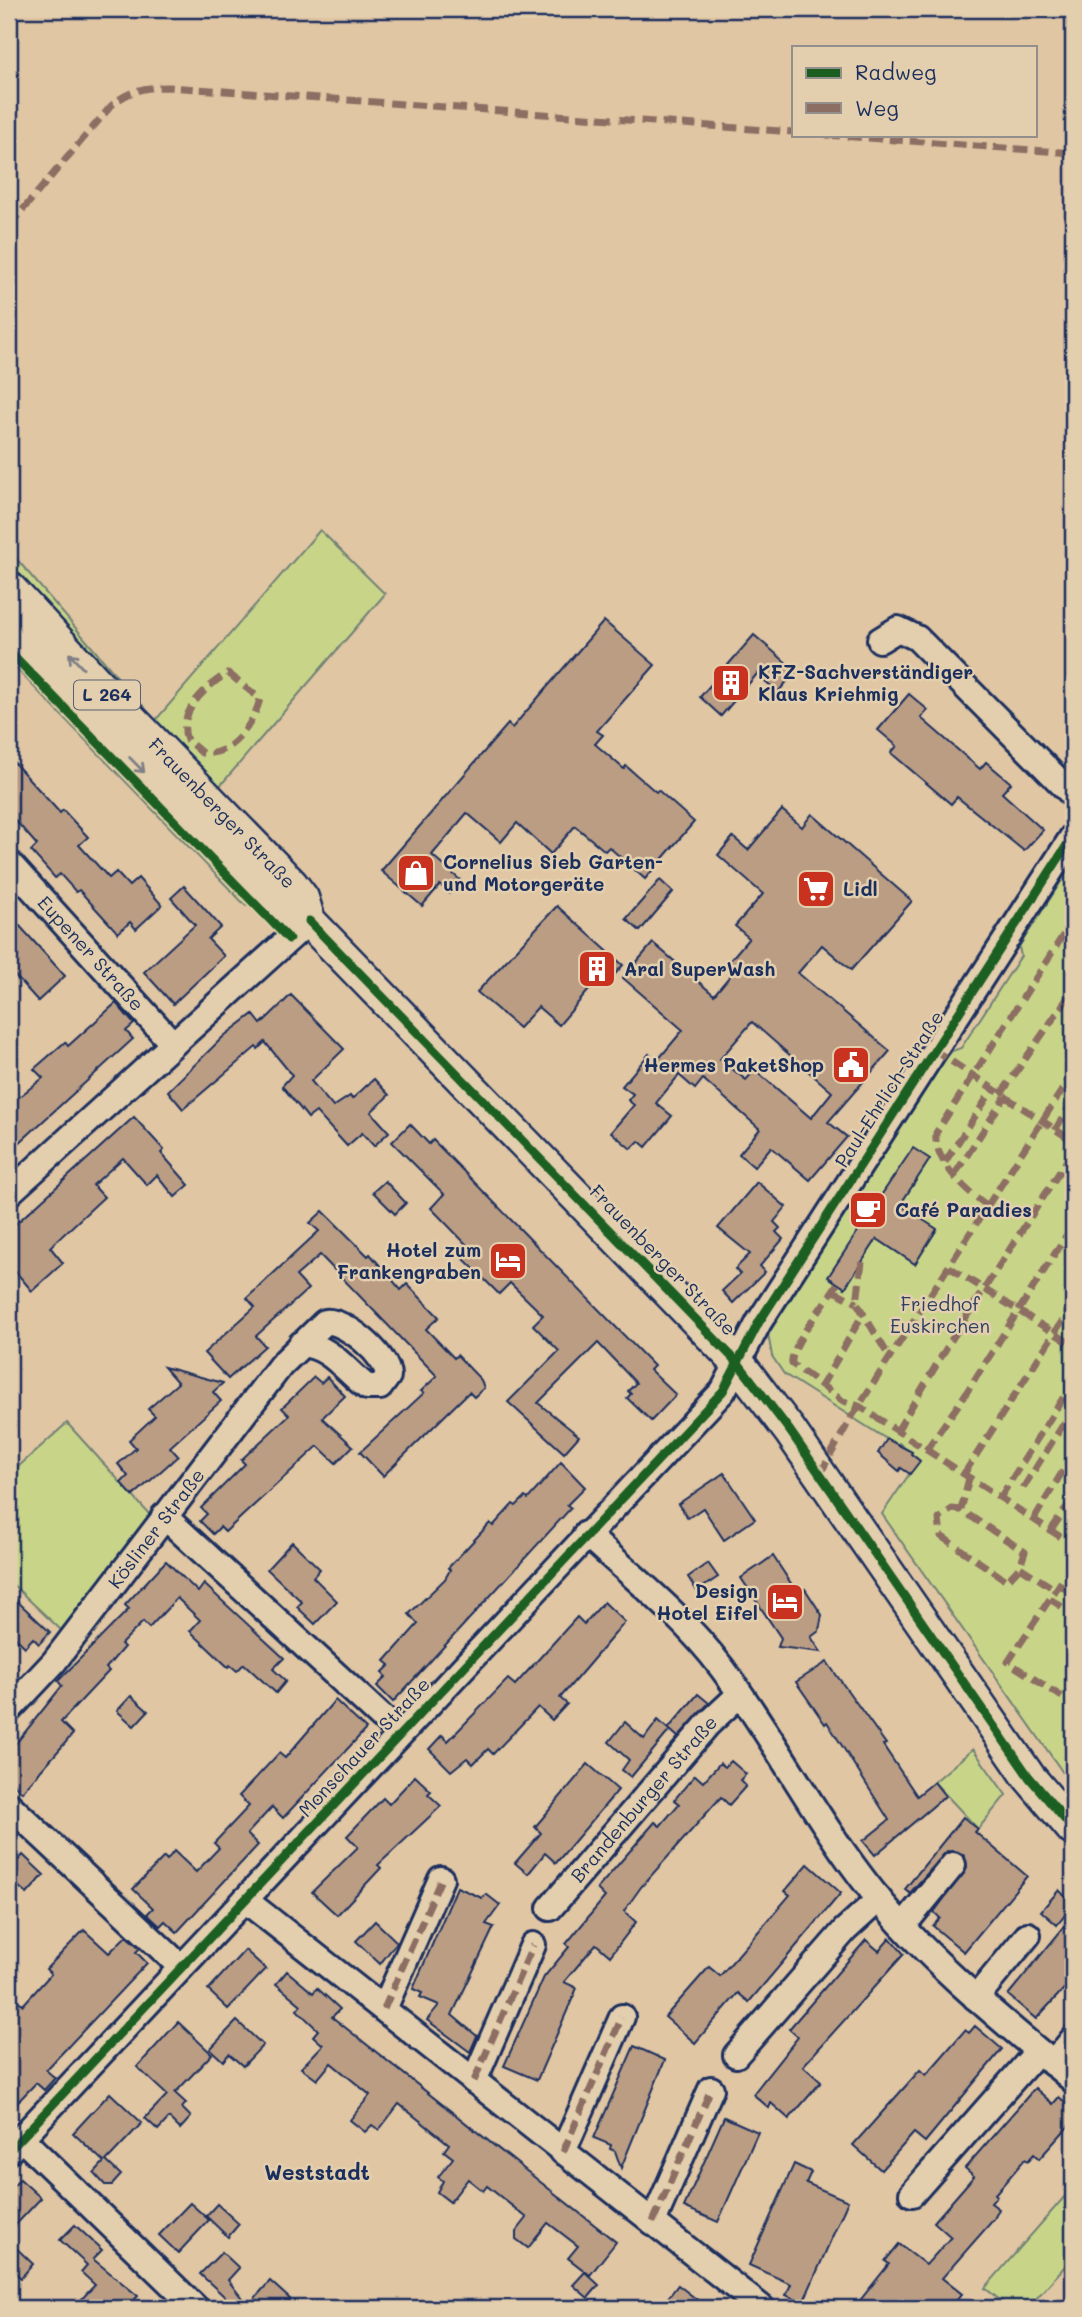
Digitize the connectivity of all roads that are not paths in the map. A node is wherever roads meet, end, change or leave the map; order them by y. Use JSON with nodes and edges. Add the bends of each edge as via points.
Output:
{"nodes":[{"id":1,"x":9,"y":588,"type":"edge"},
{"id":2,"x":9,"y":631,"type":"edge"},
{"id":3,"x":880,"y":640,"type":"dead end"},
{"id":4,"x":1073,"y":795,"type":"edge"},
{"id":5,"x":1073,"y":836,"type":"edge"},
{"id":6,"x":9,"y":863,"type":"edge"},
{"id":7,"x":309,"y":921,"type":"junction"},
{"id":8,"x":173,"y":1044,"type":"junction"},
{"id":9,"x":9,"y":1193,"type":"edge"},
{"id":10,"x":301,"y":1345,"type":"dead end"},
{"id":11,"x":738,"y":1363,"type":"junction"},
{"id":12,"x":164,"y":1516,"type":"junction"},
{"id":13,"x":586,"y":1534,"type":"junction"},
{"id":14,"x":740,"y":1694,"type":"junction"},
{"id":15,"x":9,"y":1710,"type":"edge"},
{"id":16,"x":400,"y":1734,"type":"junction"},
{"id":17,"x":9,"y":1805,"type":"edge"},
{"id":18,"x":1073,"y":1829,"type":"edge"},
{"id":19,"x":953,"y":1866,"type":"dead end"},
{"id":20,"x":441,"y":1879,"type":"dead end"},
{"id":21,"x":879,"y":1899,"type":"junction"},
{"id":22,"x":245,"y":1900,"type":"junction"},
{"id":23,"x":550,"y":1908,"type":"dead end"},
{"id":24,"x":902,"y":1926,"type":"junction"},
{"id":25,"x":1028,"y":1935,"type":"dead end"},
{"id":26,"x":533,"y":1945,"type":"dead end"},
{"id":27,"x":181,"y":1967,"type":"junction"},
{"id":28,"x":976,"y":1998,"type":"junction"},
{"id":29,"x":384,"y":2009,"type":"junction"},
{"id":30,"x":622,"y":2017,"type":"dead end"},
{"id":31,"x":1073,"y":2039,"type":"edge"},
{"id":32,"x":736,"y":2055,"type":"dead end"},
{"id":33,"x":1046,"y":2057,"type":"junction"},
{"id":34,"x":1073,"y":2080,"type":"edge"},
{"id":35,"x":474,"y":2081,"type":"junction"},
{"id":36,"x":711,"y":2089,"type":"dead end"},
{"id":37,"x":15,"y":2145,"type":"edge"},
{"id":38,"x":563,"y":2152,"type":"junction"},
{"id":39,"x":912,"y":2194,"type":"dead end"},
{"id":40,"x":653,"y":2222,"type":"junction"},
{"id":41,"x":196,"y":2308,"type":"edge"},
{"id":42,"x":762,"y":2308,"type":"edge"}],
"edges":[{"from":7,"to":1,"type":"main road","name":"Frauenberger Straße","number":"L 264","one_way":true,"via":[[292,885]]},
{"from":2,"to":7,"type":"main road","name":"Frauenberger Straße","number":"L 264","one_way":true,"via":[[264,894]]},
{"from":3,"to":4,"type":"street","via":[[898,629],[917,638]]},
{"from":5,"to":11,"type":"street","name":"Paul-Ehrlich-Straße","via":[[759,1322]]},
{"from":6,"to":8,"type":"street","name":"Eupener Straße"},
{"from":7,"to":8,"type":"street"},
{"from":7,"to":11,"type":"main road","name":"Frauenberger Straße","number":"L 264"},
{"from":8,"to":9,"type":"street"},
{"from":10,"to":12,"type":"street","name":"Kösliner Straße"},
{"from":11,"to":13,"type":"street","name":"Monschauer Straße","via":[[723,1391]]},
{"from":11,"to":18,"type":"main road","name":"Frauenberger Straße","number":"L 264","via":[[813,1463],[1029,1777]]},
{"from":12,"to":15,"type":"street","name":"Kösliner Straße","via":[[54,1662]]},
{"from":12,"to":16,"type":"street","name":"Monschauer Straße"},
{"from":13,"to":14,"type":"street","via":[[688,1628]]},
{"from":13,"to":16,"type":"street","name":"Monschauer Straße"},
{"from":14,"to":21,"type":"street"},
{"from":14,"to":23,"type":"street","name":"Brandenburger Straße","via":[[708,1724]]},
{"from":16,"to":22,"type":"street","name":"Monschauer Straße"},
{"from":17,"to":27,"type":"street"},
{"from":19,"to":24,"type":"street"},
{"from":20,"to":29,"type":"street"},
{"from":21,"to":24,"type":"street"},
{"from":21,"to":32,"type":"street","via":[[845,1930]]},
{"from":22,"to":27,"type":"street","name":"Monschauer Straße"},
{"from":22,"to":29,"type":"street"},
{"from":24,"to":28,"type":"street"},
{"from":25,"to":28,"type":"street"},
{"from":26,"to":35,"type":"street"},
{"from":27,"to":37,"type":"street","name":"Monschauer Straße"},
{"from":28,"to":33,"type":"street"},
{"from":29,"to":35,"type":"street"},
{"from":30,"to":38,"type":"street"},
{"from":31,"to":33,"type":"street"},
{"from":33,"to":34,"type":"street"},
{"from":33,"to":39,"type":"street"},
{"from":35,"to":38,"type":"street"},
{"from":36,"to":40,"type":"street"},
{"from":37,"to":41,"type":"street","name":"Monschauer Straße"},
{"from":38,"to":40,"type":"street"},
{"from":40,"to":42,"type":"street"}]}
